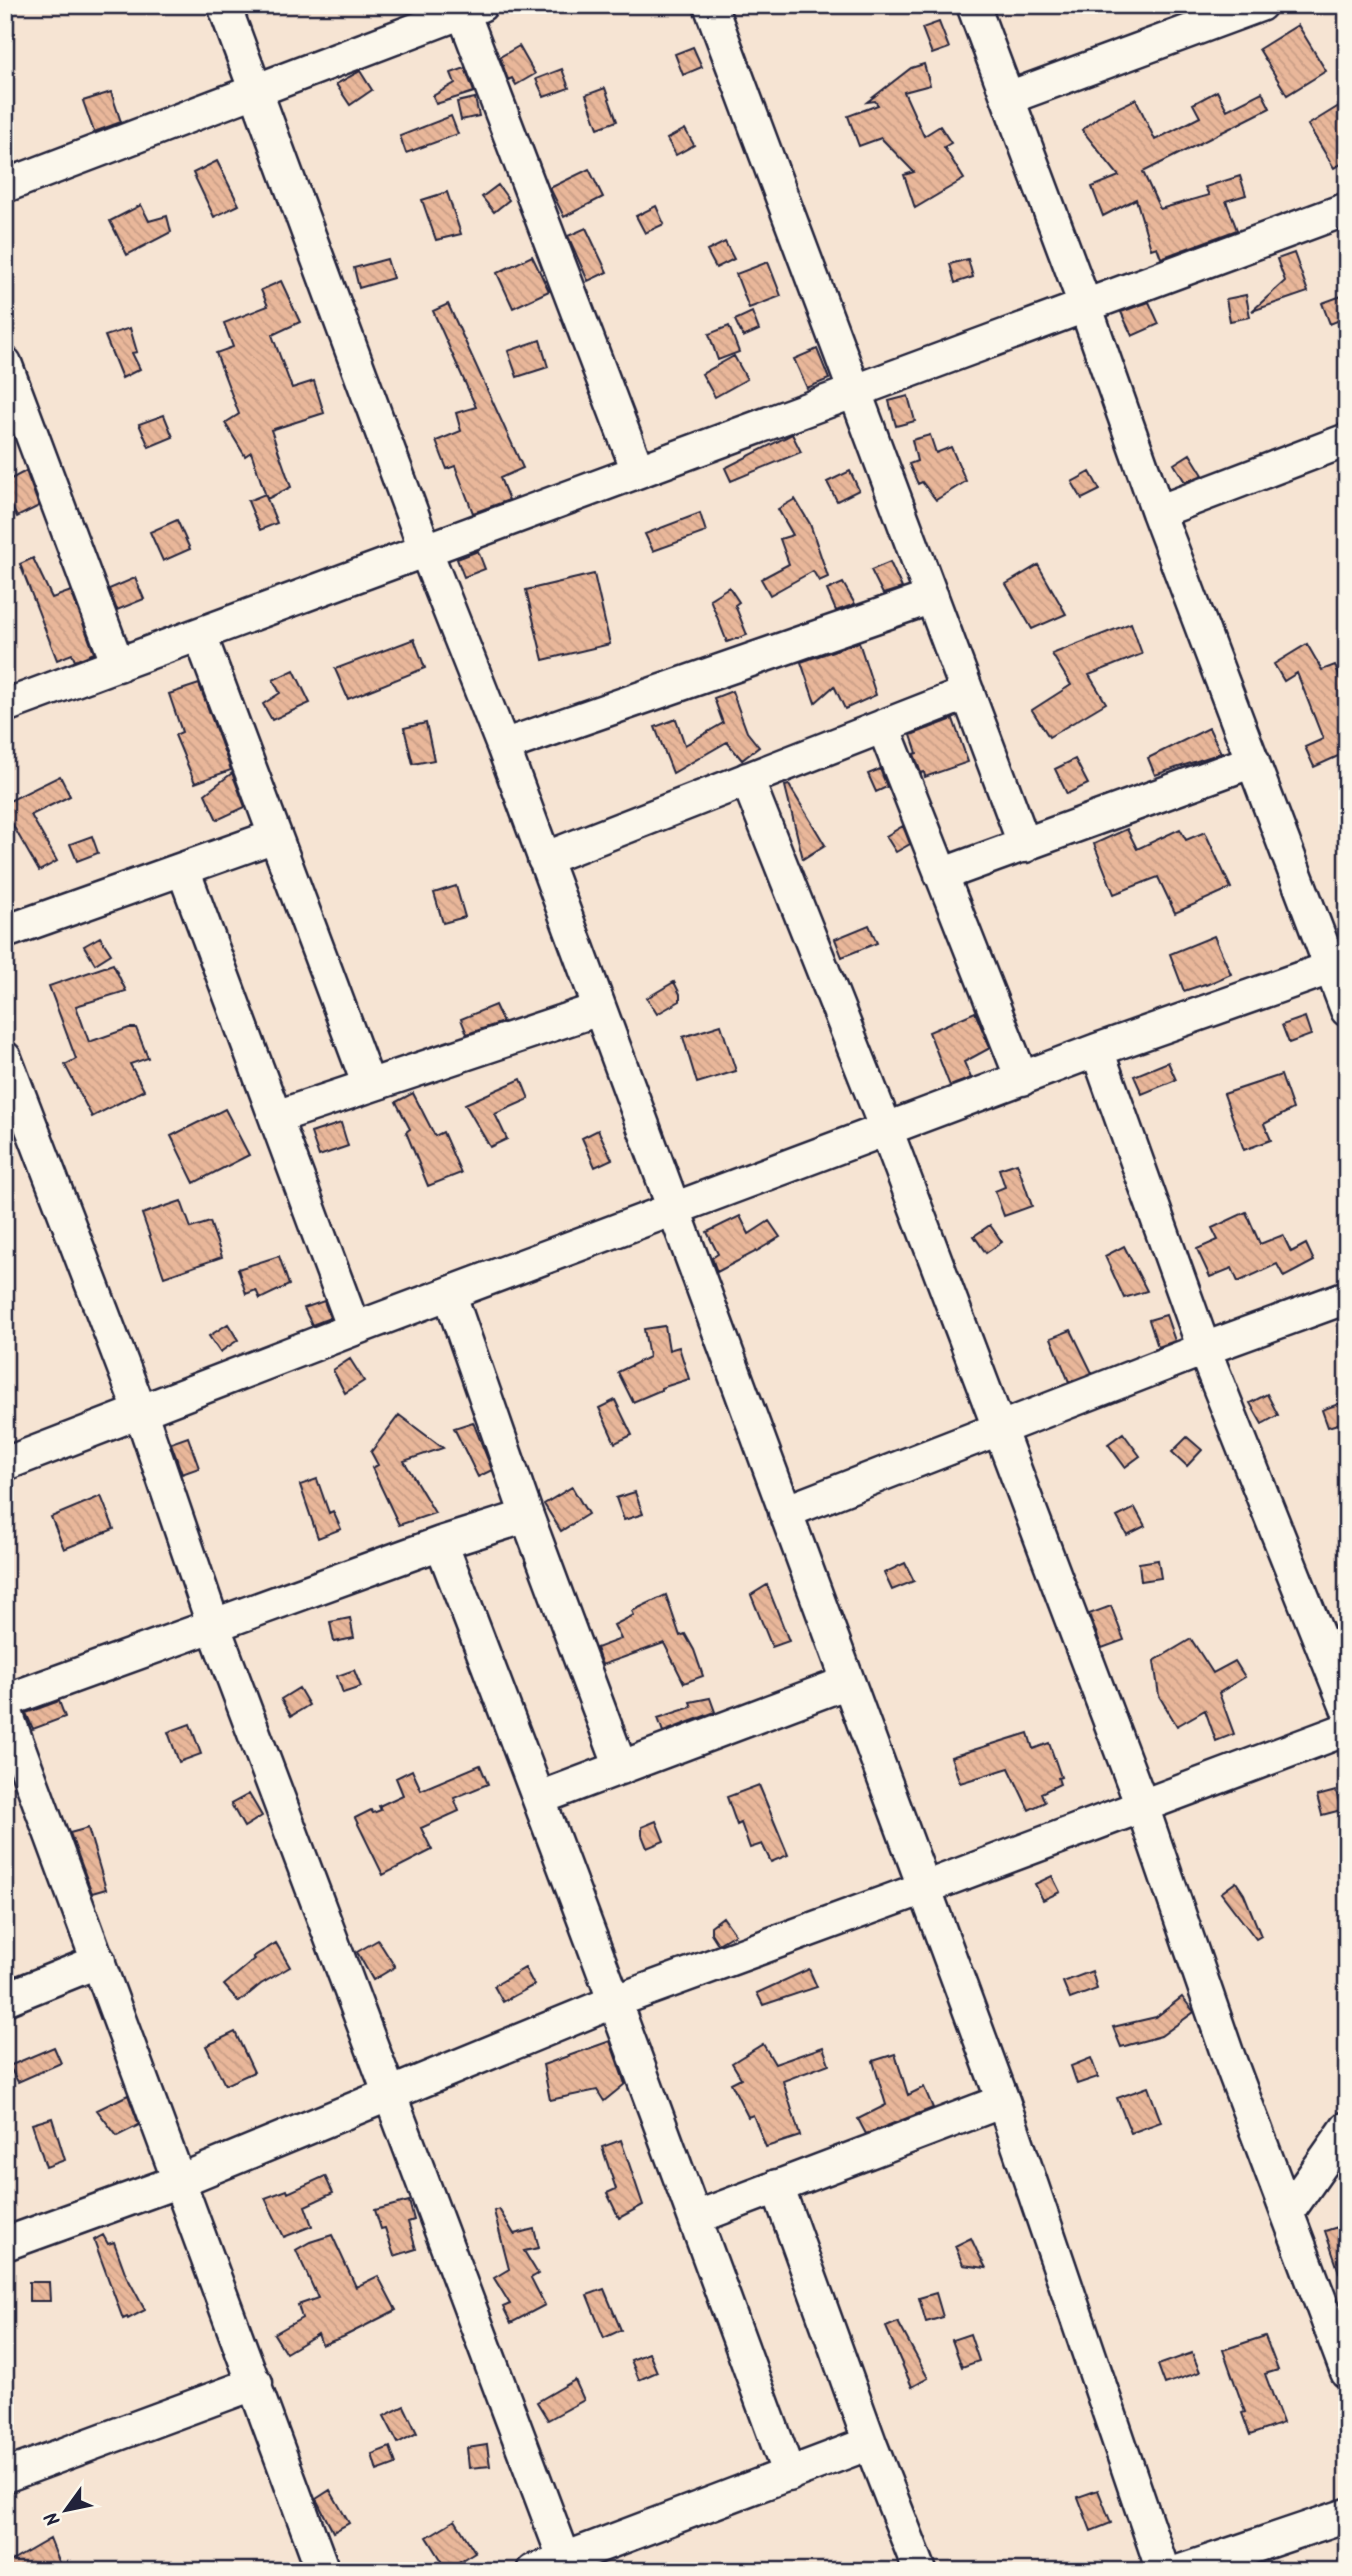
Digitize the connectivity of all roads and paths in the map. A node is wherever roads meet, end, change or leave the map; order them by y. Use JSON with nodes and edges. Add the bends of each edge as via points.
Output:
{"nodes":[{"id":1,"x":224,"y":5,"type":"edge"},
{"id":2,"x":710,"y":5,"type":"edge"},
{"id":3,"x":973,"y":5,"type":"edge"},
{"id":4,"x":1260,"y":5,"type":"edge"},
{"id":5,"x":472,"y":9,"type":"edge"},
{"id":6,"x":1222,"y":12,"type":"edge"},
{"id":7,"x":256,"y":92,"type":"junction"},
{"id":8,"x":1008,"y":98,"type":"junction"},
{"id":9,"x":5,"y":186,"type":"edge"},
{"id":10,"x":1347,"y":209,"type":"edge"},
{"id":11,"x":1085,"y":305,"type":"junction"},
{"id":12,"x":6,"y":369,"type":"edge"},
{"id":13,"x":855,"y":393,"type":"junction"},
{"id":14,"x":1347,"y":440,"type":"edge"},
{"id":15,"x":638,"y":471,"type":"junction"},
{"id":16,"x":1158,"y":512,"type":"junction"},
{"id":17,"x":425,"y":549,"type":"junction"},
{"id":18,"x":932,"y":597,"type":"junction"},
{"id":19,"x":200,"y":635,"type":"junction"},
{"id":20,"x":118,"y":665,"type":"junction"},
{"id":21,"x":968,"y":693,"type":"junction"},
{"id":22,"x":5,"y":706,"type":"edge"},
{"id":23,"x":883,"y":726,"type":"junction"},
{"id":24,"x":503,"y":746,"type":"junction"},
{"id":25,"x":1253,"y":761,"type":"junction"},
{"id":26,"x":747,"y":779,"type":"junction"},
{"id":27,"x":275,"y":836,"type":"junction"},
{"id":28,"x":1025,"y":846,"type":"junction"},
{"id":29,"x":544,"y":859,"type":"junction"},
{"id":30,"x":183,"y":869,"type":"junction"},
{"id":31,"x":942,"y":875,"type":"junction"},
{"id":32,"x":5,"y":932,"type":"edge"},
{"id":33,"x":1339,"y":965,"type":"edge"},
{"id":34,"x":599,"y":1009,"type":"junction"},
{"id":35,"x":1347,"y":1010,"type":"edge"},
{"id":36,"x":1097,"y":1050,"type":"junction"},
{"id":37,"x":5,"y":1058,"type":"edge"},
{"id":38,"x":1022,"y":1079,"type":"junction"},
{"id":39,"x":369,"y":1086,"type":"junction"},
{"id":40,"x":276,"y":1117,"type":"junction"},
{"id":41,"x":886,"y":1129,"type":"junction"},
{"id":42,"x":673,"y":1209,"type":"junction"},
{"id":43,"x":450,"y":1295,"type":"junction"},
{"id":44,"x":1347,"y":1297,"type":"edge"},
{"id":45,"x":354,"y":1329,"type":"junction"},
{"id":46,"x":1204,"y":1349,"type":"junction"},
{"id":47,"x":141,"y":1413,"type":"junction"},
{"id":48,"x":999,"y":1429,"type":"junction"},
{"id":49,"x":5,"y":1464,"type":"edge"},
{"id":50,"x":785,"y":1512,"type":"junction"},
{"id":51,"x":527,"y":1516,"type":"junction"},
{"id":52,"x":441,"y":1543,"type":"junction"},
{"id":53,"x":214,"y":1627,"type":"junction"},
{"id":54,"x":848,"y":1682,"type":"junction"},
{"id":55,"x":5,"y":1701,"type":"edge"},
{"id":56,"x":1347,"y":1708,"type":"edge"},
{"id":57,"x":5,"y":1710,"type":"edge"},
{"id":58,"x":1347,"y":1729,"type":"edge"},
{"id":59,"x":621,"y":1768,"type":"junction"},
{"id":60,"x":540,"y":1798,"type":"junction"},
{"id":61,"x":1142,"y":1806,"type":"junction"},
{"id":62,"x":924,"y":1888,"type":"junction"},
{"id":63,"x":99,"y":1961,"type":"junction"},
{"id":64,"x":5,"y":1999,"type":"edge"},
{"id":65,"x":613,"y":2002,"type":"junction"},
{"id":66,"x":391,"y":2095,"type":"junction"},
{"id":67,"x":1003,"y":2101,"type":"junction"},
{"id":68,"x":1347,"y":2127,"type":"edge"},
{"id":69,"x":179,"y":2180,"type":"junction"},
{"id":70,"x":777,"y":2186,"type":"junction"},
{"id":71,"x":1288,"y":2212,"type":"junction"},
{"id":72,"x":695,"y":2218,"type":"junction"},
{"id":73,"x":5,"y":2244,"type":"edge"},
{"id":74,"x":1347,"y":2372,"type":"edge"},
{"id":75,"x":256,"y":2383,"type":"junction"},
{"id":76,"x":870,"y":2444,"type":"junction"},
{"id":77,"x":789,"y":2475,"type":"junction"},
{"id":78,"x":5,"y":2476,"type":"edge"},
{"id":79,"x":1347,"y":2515,"type":"edge"},
{"id":80,"x":567,"y":2565,"type":"edge"},
{"id":81,"x":323,"y":2571,"type":"edge"},
{"id":82,"x":533,"y":2571,"type":"edge"},
{"id":83,"x":920,"y":2571,"type":"edge"},
{"id":84,"x":1163,"y":2571,"type":"edge"},
{"id":85,"x":1181,"y":2571,"type":"edge"}],
"edges":[{"from":1,"to":7,"type":"street"},
{"from":2,"to":13,"type":"street"},
{"from":3,"to":8,"type":"street"},
{"from":4,"to":6,"type":"street"},
{"from":5,"to":7,"type":"street"},
{"from":5,"to":15,"type":"street"},
{"from":6,"to":8,"type":"street"},
{"from":7,"to":9,"type":"street"},
{"from":7,"to":17,"type":"street"},
{"from":8,"to":11,"type":"street"},
{"from":10,"to":11,"type":"street"},
{"from":11,"to":13,"type":"street"},
{"from":11,"to":16,"type":"street"},
{"from":12,"to":20,"type":"street"},
{"from":13,"to":15,"type":"street"},
{"from":13,"to":18,"type":"street"},
{"from":14,"to":16,"type":"street"},
{"from":15,"to":17,"type":"street"},
{"from":16,"to":25,"type":"street"},
{"from":17,"to":19,"type":"street"},
{"from":17,"to":24,"type":"street"},
{"from":18,"to":21,"type":"street"},
{"from":18,"to":24,"type":"street"},
{"from":19,"to":20,"type":"street"},
{"from":19,"to":27,"type":"street"},
{"from":20,"to":22,"type":"street"},
{"from":21,"to":23,"type":"street"},
{"from":21,"to":28,"type":"street"},
{"from":23,"to":26,"type":"street"},
{"from":23,"to":31,"type":"street"},
{"from":24,"to":29,"type":"street"},
{"from":25,"to":28,"type":"street"},
{"from":25,"to":33,"type":"street"},
{"from":26,"to":29,"type":"street"},
{"from":26,"to":41,"type":"street"},
{"from":27,"to":30,"type":"street"},
{"from":27,"to":39,"type":"street"},
{"from":28,"to":31,"type":"street"},
{"from":29,"to":34,"type":"street"},
{"from":30,"to":32,"type":"street"},
{"from":30,"to":40,"type":"street"},
{"from":31,"to":38,"type":"street"},
{"from":33,"to":35,"type":"street"},
{"from":33,"to":36,"type":"street"},
{"from":34,"to":39,"type":"street"},
{"from":34,"to":42,"type":"street"},
{"from":36,"to":38,"type":"street"},
{"from":36,"to":46,"type":"street"},
{"from":37,"to":47,"type":"street"},
{"from":38,"to":41,"type":"street"},
{"from":39,"to":40,"type":"street"},
{"from":40,"to":45,"type":"street"},
{"from":41,"to":42,"type":"street"},
{"from":41,"to":48,"type":"street"},
{"from":42,"to":43,"type":"street"},
{"from":42,"to":50,"type":"street"},
{"from":43,"to":45,"type":"street"},
{"from":43,"to":51,"type":"street"},
{"from":44,"to":46,"type":"street"},
{"from":45,"to":47,"type":"street"},
{"from":46,"to":48,"type":"street"},
{"from":46,"to":56,"type":"street"},
{"from":47,"to":49,"type":"street"},
{"from":47,"to":53,"type":"street"},
{"from":48,"to":50,"type":"street"},
{"from":48,"to":61,"type":"street"},
{"from":50,"to":54,"type":"street"},
{"from":51,"to":52,"type":"street"},
{"from":51,"to":59,"type":"street"},
{"from":52,"to":53,"type":"street"},
{"from":52,"to":60,"type":"street"},
{"from":53,"to":55,"type":"street"},
{"from":53,"to":66,"type":"street"},
{"from":54,"to":59,"type":"street"},
{"from":54,"to":62,"type":"street"},
{"from":57,"to":63,"type":"street"},
{"from":58,"to":61,"type":"street"},
{"from":59,"to":60,"type":"street"},
{"from":60,"to":65,"type":"street"},
{"from":61,"to":62,"type":"street"},
{"from":61,"to":71,"type":"street","via":[[1227,2053]]},
{"from":62,"to":65,"type":"street"},
{"from":62,"to":67,"type":"street"},
{"from":63,"to":64,"type":"street"},
{"from":63,"to":69,"type":"street"},
{"from":65,"to":66,"type":"street"},
{"from":65,"to":72,"type":"street"},
{"from":66,"to":69,"type":"street"},
{"from":66,"to":80,"type":"street"},
{"from":67,"to":70,"type":"street"},
{"from":67,"to":84,"type":"street"},
{"from":68,"to":71,"type":"street"},
{"from":69,"to":73,"type":"street"},
{"from":69,"to":75,"type":"street"},
{"from":70,"to":72,"type":"street"},
{"from":70,"to":76,"type":"street"},
{"from":71,"to":74,"type":"street"},
{"from":72,"to":77,"type":"street"},
{"from":75,"to":78,"type":"street"},
{"from":75,"to":81,"type":"street"},
{"from":76,"to":77,"type":"street"},
{"from":76,"to":83,"type":"street"},
{"from":77,"to":80,"type":"street"},
{"from":79,"to":85,"type":"street"},
{"from":80,"to":82,"type":"street"}]}
